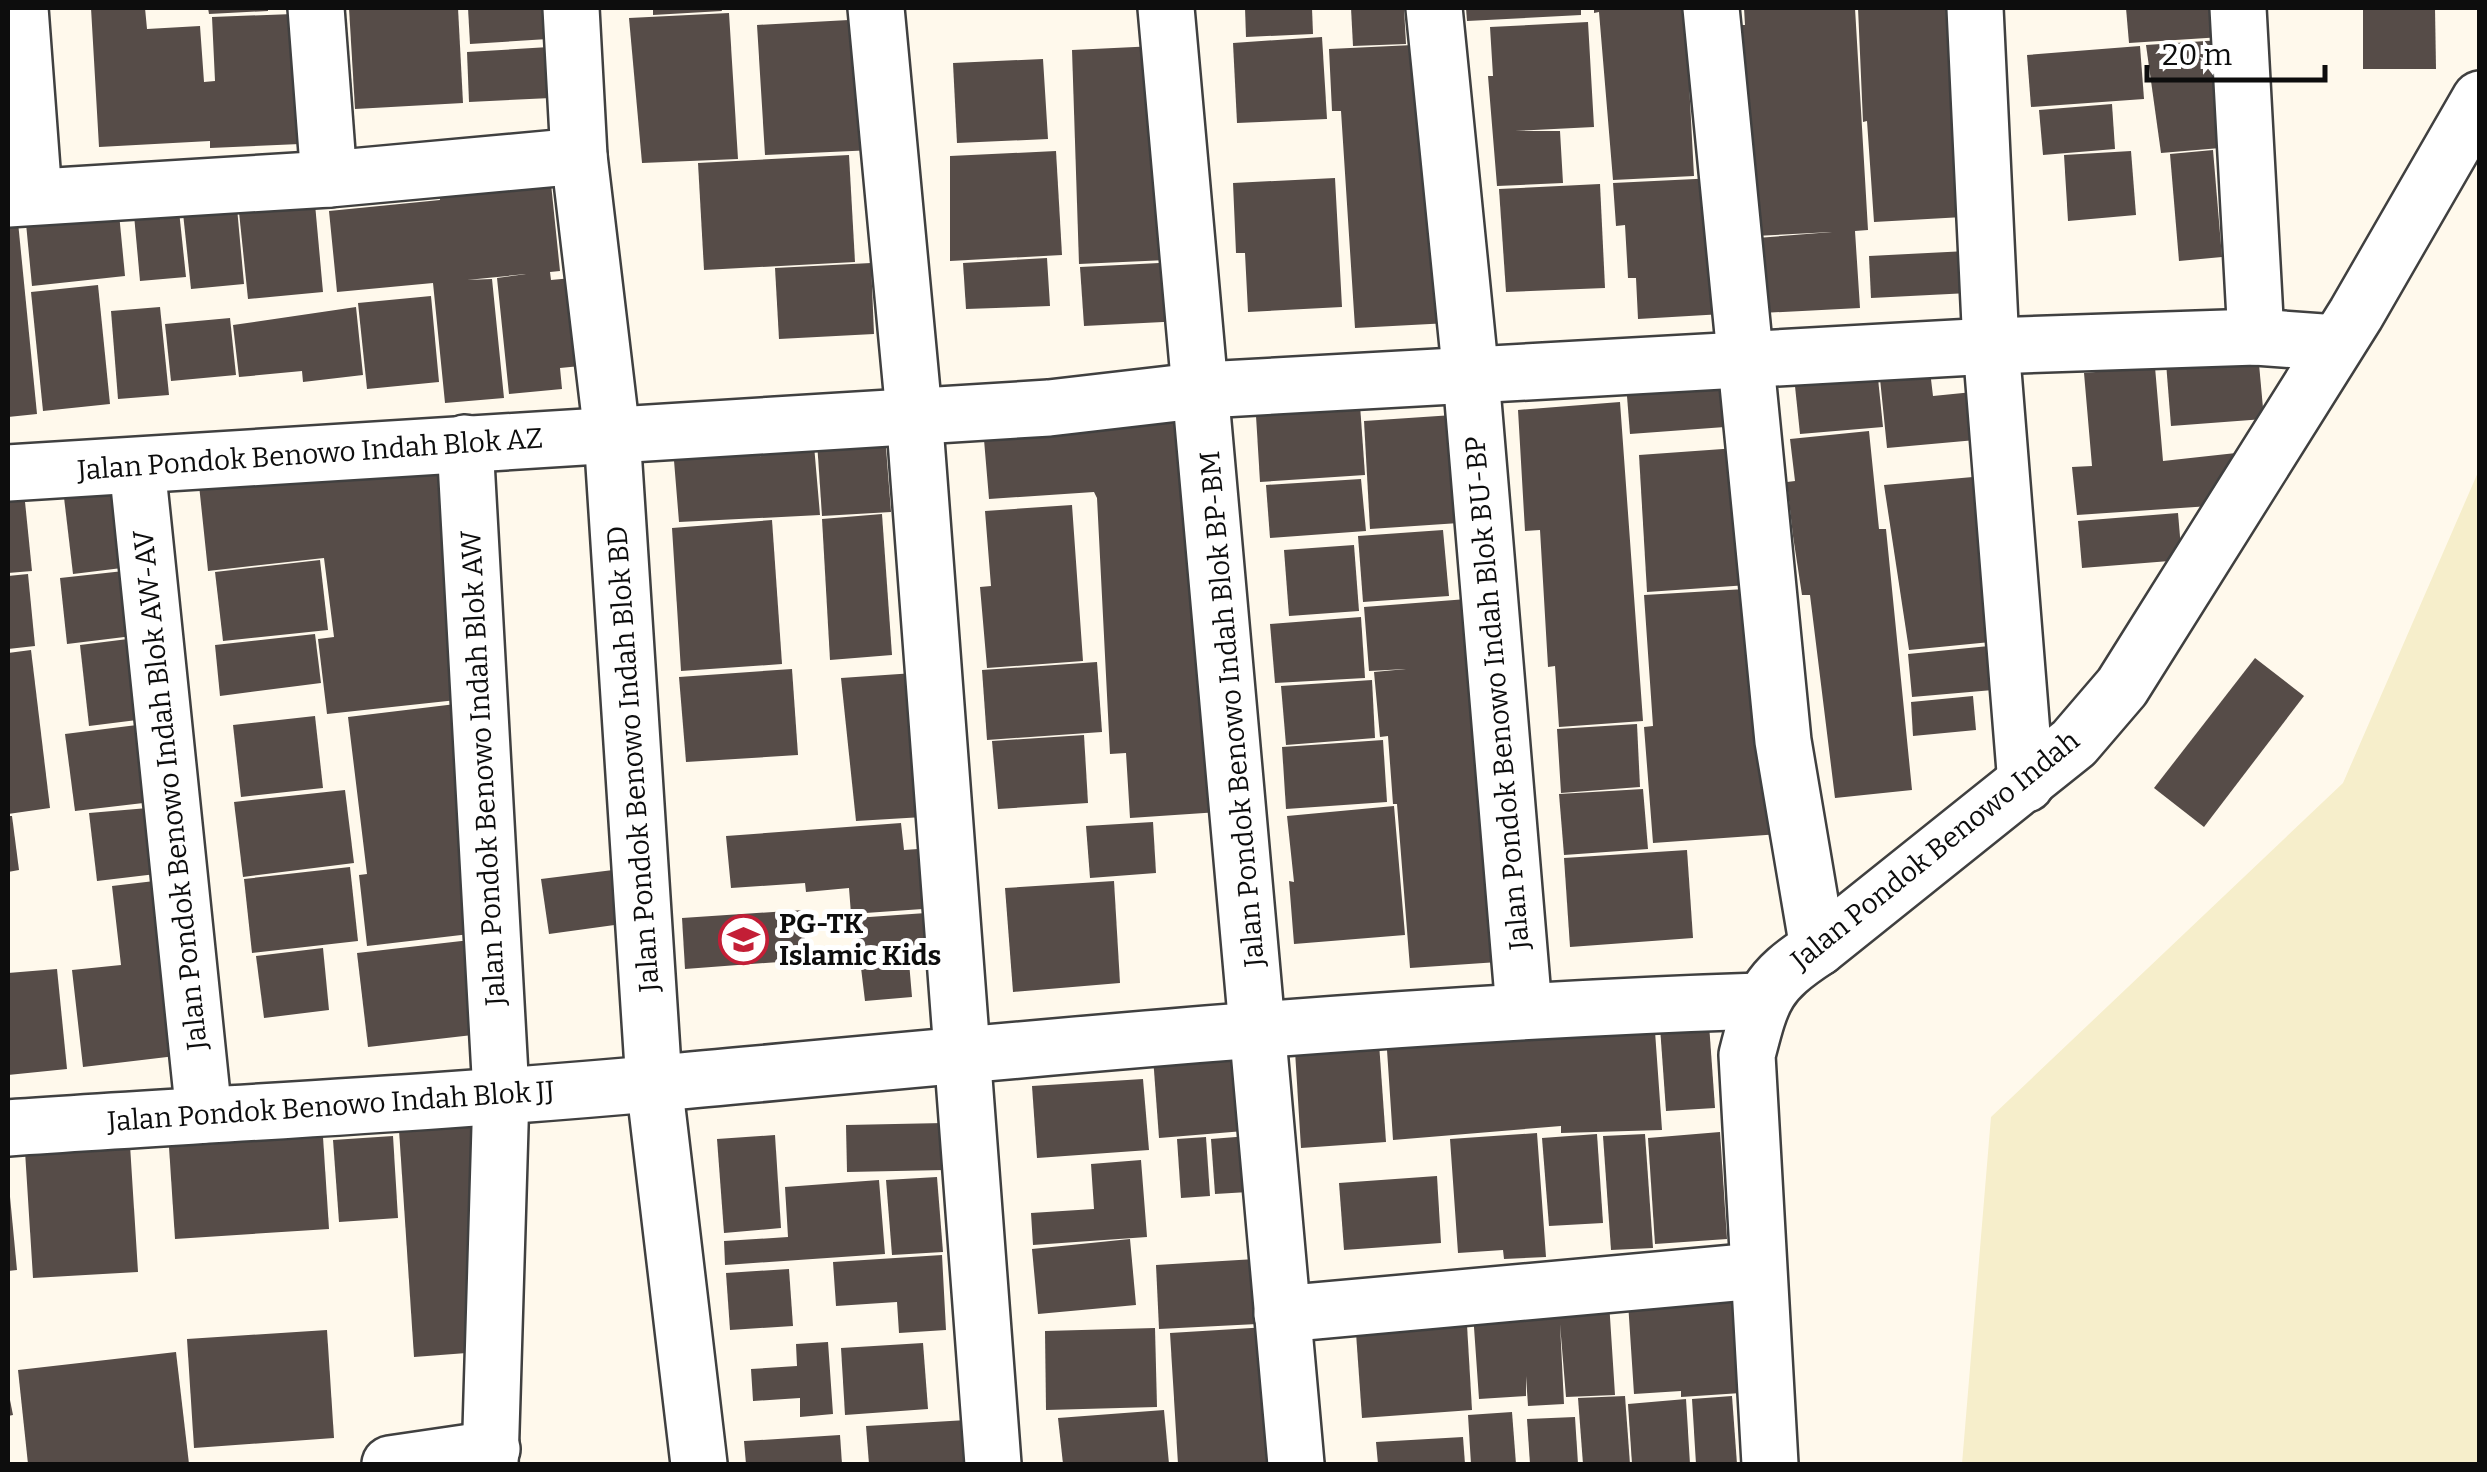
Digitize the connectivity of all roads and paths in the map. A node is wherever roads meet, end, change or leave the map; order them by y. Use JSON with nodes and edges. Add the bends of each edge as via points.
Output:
{"nodes":[{"id":1,"x":20,"y":8,"type":"edge"},
{"id":2,"x":316,"y":8,"type":"edge"},
{"id":3,"x":571,"y":8,"type":"edge"},
{"id":4,"x":876,"y":8,"type":"edge"},
{"id":5,"x":1166,"y":8,"type":"edge"},
{"id":6,"x":1434,"y":8,"type":"edge"},
{"id":7,"x":1711,"y":8,"type":"edge"},
{"id":8,"x":1975,"y":8,"type":"edge"},
{"id":9,"x":2238,"y":8,"type":"edge"},
{"id":10,"x":2480,"y":99,"type":"edge"},
{"id":11,"x":579,"y":156,"type":"junction"},
{"id":12,"x":329,"y":179,"type":"junction"},
{"id":13,"x":21,"y":198,"type":"edge"},
{"id":14,"x":2256,"y":337,"type":"junction"},
{"id":15,"x":2336,"y":342,"type":"junction"},
{"id":16,"x":1990,"y":346,"type":"junction"},
{"id":17,"x":1746,"y":359,"type":"junction"},
{"id":18,"x":1471,"y":376,"type":"junction"},
{"id":19,"x":1204,"y":390,"type":"junction"},
{"id":20,"x":914,"y":414,"type":"junction"},
{"id":21,"x":612,"y":434,"type":"junction"},
{"id":22,"x":464,"y":443,"type":"junction"},
{"id":23,"x":137,"y":466,"type":"junction"},
{"id":24,"x":8,"y":473,"type":"edge"},
{"id":25,"x":2026,"y":784,"type":"junction"},
{"id":26,"x":1818,"y":948,"type":"junction"},
{"id":27,"x":1760,"y":1001,"type":"junction"},
{"id":28,"x":1524,"y":1009,"type":"junction"},
{"id":29,"x":1260,"y":1028,"type":"junction"},
{"id":30,"x":962,"y":1054,"type":"junction"},
{"id":31,"x":654,"y":1084,"type":"junction"},
{"id":32,"x":500,"y":1093,"type":"junction"},
{"id":33,"x":204,"y":1114,"type":"junction"},
{"id":34,"x":8,"y":1128,"type":"edge"},
{"id":35,"x":1756,"y":1270,"type":"junction"},
{"id":36,"x":1282,"y":1314,"type":"junction"},
{"id":37,"x":492,"y":1457,"type":"edge"},
{"id":38,"x":390,"y":1464,"type":"edge"},
{"id":39,"x":699,"y":1464,"type":"edge"},
{"id":40,"x":993,"y":1464,"type":"edge"},
{"id":41,"x":1296,"y":1464,"type":"edge"},
{"id":42,"x":1770,"y":1464,"type":"edge"}],
"edges":[{"from":1,"to":13,"type":"street"},
{"from":2,"to":12,"type":"street"},
{"from":3,"to":11,"type":"street","name":"Jalan Pondok Benowo Indah Blok BD"},
{"from":4,"to":20,"type":"street"},
{"from":5,"to":19,"type":"street","name":"Jalan Pondok Benowo Indah Blok BP-BM"},
{"from":6,"to":18,"type":"street","name":"Jalan Pondok Benowo Indah Blok BU-BP"},
{"from":7,"to":17,"type":"street"},
{"from":8,"to":16,"type":"street"},
{"from":9,"to":14,"type":"street"},
{"from":10,"to":15,"type":"street","name":"Jalan Pondok Benowo Indah"},
{"from":11,"to":12,"type":"street"},
{"from":11,"to":21,"type":"street","name":"Jalan Pondok Benowo Indah Blok BD"},
{"from":12,"to":13,"type":"street"},
{"from":14,"to":15,"type":"street","name":"Jalan Pondok Benowo Indah Blok AZ"},
{"from":14,"to":16,"type":"street","name":"Jalan Pondok Benowo Indah Blok AZ"},
{"from":15,"to":25,"type":"street","name":"Jalan Pondok Benowo Indah","via":[[2122,687],[2074,743]]},
{"from":16,"to":17,"type":"street","name":"Jalan Pondok Benowo Indah Blok AZ"},
{"from":16,"to":25,"type":"street"},
{"from":17,"to":18,"type":"street","name":"Jalan Pondok Benowo Indah Blok AZ"},
{"from":17,"to":26,"type":"street","via":[[1783,741]]},
{"from":18,"to":19,"type":"street","name":"Jalan Pondok Benowo Indah Blok AZ"},
{"from":18,"to":28,"type":"street","name":"Jalan Pondok Benowo Indah Blok BU-BP"},
{"from":19,"to":20,"type":"street","name":"Jalan Pondok Benowo Indah Blok AZ","via":[[1050,408]]},
{"from":19,"to":29,"type":"street","name":"Jalan Pondok Benowo Indah Blok BP-BM"},
{"from":20,"to":21,"type":"street","name":"Jalan Pondok Benowo Indah Blok AZ"},
{"from":20,"to":30,"type":"street"},
{"from":21,"to":22,"type":"street","name":"Jalan Pondok Benowo Indah Blok AZ"},
{"from":21,"to":31,"type":"street","name":"Jalan Pondok Benowo Indah Blok BD"},
{"from":22,"to":23,"type":"street","name":"Jalan Pondok Benowo Indah Blok AZ"},
{"from":22,"to":32,"type":"street","name":"Jalan Pondok Benowo Indah Blok AW"},
{"from":23,"to":24,"type":"street","name":"Jalan Pondok Benowo Indah Blok AZ"},
{"from":23,"to":33,"type":"street","name":"Jalan Pondok Benowo Indah Blok AW-AV"},
{"from":25,"to":26,"type":"street","name":"Jalan Pondok Benowo Indah"},
{"from":26,"to":27,"type":"street","name":"Jalan Pondok Benowo Indah","via":[[1780,973]]},
{"from":27,"to":28,"type":"street","name":"Jalan Pondok Benowo Indah Blok JJ"},
{"from":27,"to":35,"type":"street","name":"Jalan Pondok Benowo Indah","via":[[1747,1054]]},
{"from":28,"to":29,"type":"street","name":"Jalan Pondok Benowo Indah Blok JJ"},
{"from":29,"to":30,"type":"street","name":"Jalan Pondok Benowo Indah Blok JJ"},
{"from":29,"to":36,"type":"street","name":"Jalan Pondok Benowo Indah Blok BP-BM"},
{"from":30,"to":31,"type":"street","name":"Jalan Pondok Benowo Indah Blok JJ"},
{"from":30,"to":40,"type":"street"},
{"from":31,"to":32,"type":"street","name":"Jalan Pondok Benowo Indah Blok JJ"},
{"from":31,"to":39,"type":"street","name":"Jalan Pondok Benowo Indah Blok BD"},
{"from":32,"to":33,"type":"street","name":"Jalan Pondok Benowo Indah Blok JJ"},
{"from":32,"to":37,"type":"street","name":"Jalan Pondok Benowo Indah Blok AW"},
{"from":33,"to":34,"type":"street","name":"Jalan Pondok Benowo Indah Blok JJ"},
{"from":35,"to":36,"type":"street"},
{"from":35,"to":42,"type":"street","name":"Jalan Pondok Benowo Indah"},
{"from":36,"to":41,"type":"street","name":"Jalan Pondok Benowo Indah Blok BP-BM"},
{"from":37,"to":38,"type":"street"}]}
